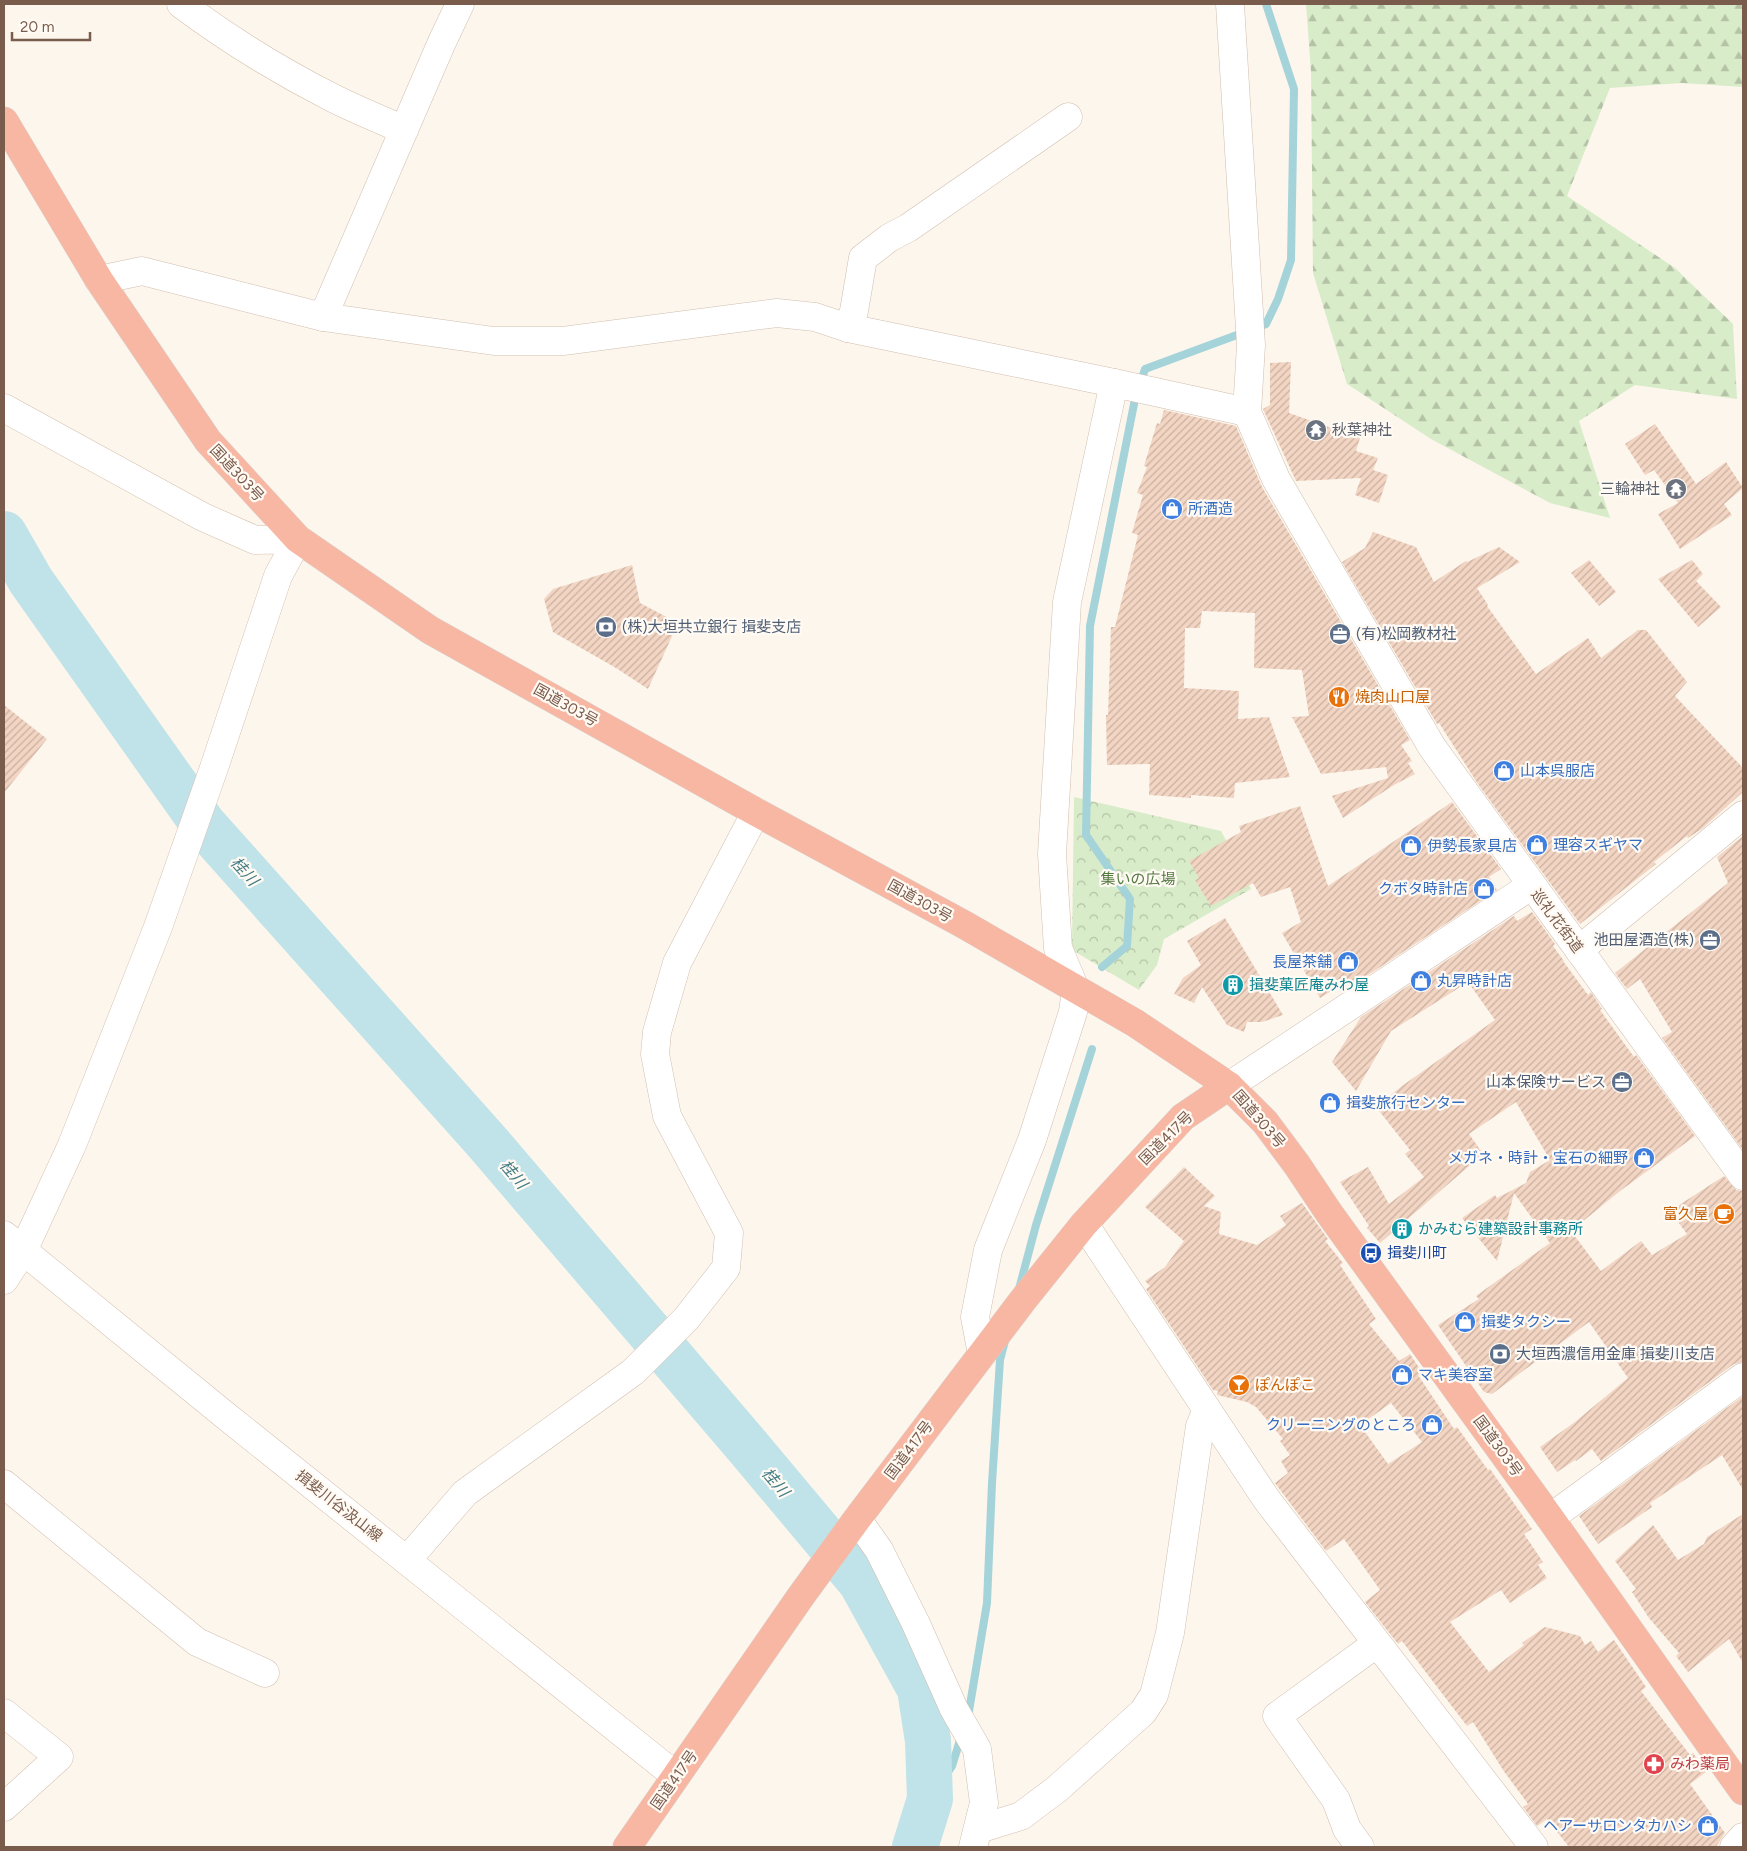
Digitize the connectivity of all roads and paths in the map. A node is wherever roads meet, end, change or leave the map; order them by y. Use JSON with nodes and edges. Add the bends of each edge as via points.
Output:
{"nodes":[{"id":1,"x":180,"y":4,"type":"edge"},
{"id":2,"x":460,"y":4,"type":"edge"},
{"id":3,"x":1230,"y":4,"type":"edge"},
{"id":4,"x":1068,"y":117,"type":"dead end"},
{"id":5,"x":4,"y":121,"type":"edge"},
{"id":6,"x":404,"y":130,"type":"junction"},
{"id":7,"x":99,"y":280,"type":"junction"},
{"id":8,"x":323,"y":317,"type":"junction"},
{"id":9,"x":848,"y":328,"type":"junction"},
{"id":10,"x":1118,"y":384,"type":"junction"},
{"id":11,"x":4,"y":408,"type":"edge"},
{"id":12,"x":1248,"y":412,"type":"junction"},
{"id":13,"x":298,"y":538,"type":"junction"},
{"id":14,"x":756,"y":812,"type":"junction"},
{"id":15,"x":1743,"y":815,"type":"edge"},
{"id":16,"x":1532,"y":885,"type":"junction"},
{"id":17,"x":1579,"y":950,"type":"junction"},
{"id":18,"x":1076,"y":990,"type":"junction"},
{"id":19,"x":1229,"y":1086,"type":"junction"},
{"id":20,"x":1743,"y":1176,"type":"edge"},
{"id":21,"x":1084,"y":1224,"type":"junction"},
{"id":22,"x":13,"y":1243,"type":"edge"},
{"id":23,"x":4,"y":1280,"type":"edge"},
{"id":24,"x":982,"y":1354,"type":"junction"},
{"id":25,"x":1743,"y":1377,"type":"edge"},
{"id":26,"x":1207,"y":1410,"type":"junction"},
{"id":27,"x":4,"y":1484,"type":"edge"},
{"id":28,"x":1550,"y":1518,"type":"junction"},
{"id":29,"x":852,"y":1526,"type":"junction"},
{"id":30,"x":407,"y":1560,"type":"junction"},
{"id":31,"x":1376,"y":1644,"type":"junction"},
{"id":32,"x":265,"y":1673,"type":"dead end"},
{"id":33,"x":4,"y":1713,"type":"edge"},
{"id":34,"x":676,"y":1776,"type":"junction"},
{"id":35,"x":1743,"y":1791,"type":"edge"},
{"id":36,"x":4,"y":1807,"type":"edge"},
{"id":37,"x":1743,"y":1837,"type":"edge"},
{"id":38,"x":976,"y":1838,"type":"edge"},
{"id":39,"x":627,"y":1847,"type":"edge"},
{"id":40,"x":1360,"y":1847,"type":"edge"},
{"id":41,"x":1534,"y":1847,"type":"edge"},
{"id":42,"x":1734,"y":1847,"type":"edge"}],
"edges":[{"from":1,"to":6,"type":"street","via":[[285,72]]},
{"from":2,"to":6,"type":"street"},
{"from":3,"to":12,"type":"street","via":[[1251,345]]},
{"from":4,"to":9,"type":"street","via":[[863,258]]},
{"from":5,"to":7,"type":"highway","name":"国道303号"},
{"from":6,"to":8,"type":"street"},
{"from":7,"to":8,"type":"street","via":[[142,271]]},
{"from":7,"to":13,"type":"highway","name":"国道303号","via":[[208,442]]},
{"from":8,"to":9,"type":"street","via":[[494,341],[563,341],[778,313],[815,317]]},
{"from":9,"to":10,"type":"street"},
{"from":10,"to":12,"type":"street"},
{"from":10,"to":18,"type":"street","via":[[1068,602],[1052,854],[1058,948]]},
{"from":11,"to":13,"type":"street","via":[[203,517],[255,540]]},
{"from":12,"to":16,"type":"street","via":[[1276,479],[1432,747]]},
{"from":13,"to":14,"type":"highway","name":"国道303号","via":[[430,630]]},
{"from":13,"to":22,"type":"street","via":[[278,576],[158,926],[72,1145]]},
{"from":14,"to":18,"type":"highway","name":"国道303号"},
{"from":14,"to":30,"type":"street","via":[[677,963],[657,1032],[655,1054],[667,1116],[729,1233],[726,1268],[681,1325],[633,1372],[464,1493]]},
{"from":15,"to":17,"type":"street"},
{"from":16,"to":17,"type":"street","name":"巡礼花街道"},
{"from":16,"to":19,"type":"street","name":"巡礼花街道"},
{"from":17,"to":20,"type":"street","name":"巡礼花街道"},
{"from":18,"to":19,"type":"highway","name":"国道303号","via":[[1135,1023]]},
{"from":18,"to":24,"type":"street","via":[[1073,1012],[1032,1140],[988,1250],[975,1317]]},
{"from":19,"to":21,"type":"highway","name":"国道417号","via":[[1183,1117]]},
{"from":19,"to":28,"type":"highway","name":"国道303号","via":[[1265,1122],[1297,1165],[1328,1213]]},
{"from":21,"to":24,"type":"highway","name":"国道417号"},
{"from":21,"to":26,"type":"street"},
{"from":22,"to":23,"type":"street"},
{"from":22,"to":30,"type":"street","name":"揖斐川谷汲山線"},
{"from":24,"to":29,"type":"highway","name":"国道417号"},
{"from":25,"to":28,"type":"street"},
{"from":26,"to":31,"type":"street","via":[[1267,1500]]},
{"from":26,"to":38,"type":"street","via":[[1200,1426],[1170,1633],[1154,1695],[1143,1712],[1057,1789],[1021,1816]]},
{"from":27,"to":32,"type":"street","via":[[197,1642]]},
{"from":28,"to":35,"type":"highway","name":"国道303号"},
{"from":29,"to":34,"type":"highway","name":"国道417号"},
{"from":29,"to":38,"type":"street","via":[[879,1550],[954,1710],[977,1749],[984,1803]]},
{"from":30,"to":34,"type":"street","name":"揖斐川谷汲山線"},
{"from":31,"to":40,"type":"street","via":[[1277,1716],[1336,1800],[1347,1829]]},
{"from":31,"to":41,"type":"street"},
{"from":33,"to":36,"type":"street","via":[[60,1757]]},
{"from":34,"to":39,"type":"highway","name":"国道417号"},
{"from":37,"to":42,"type":"street"}]}
